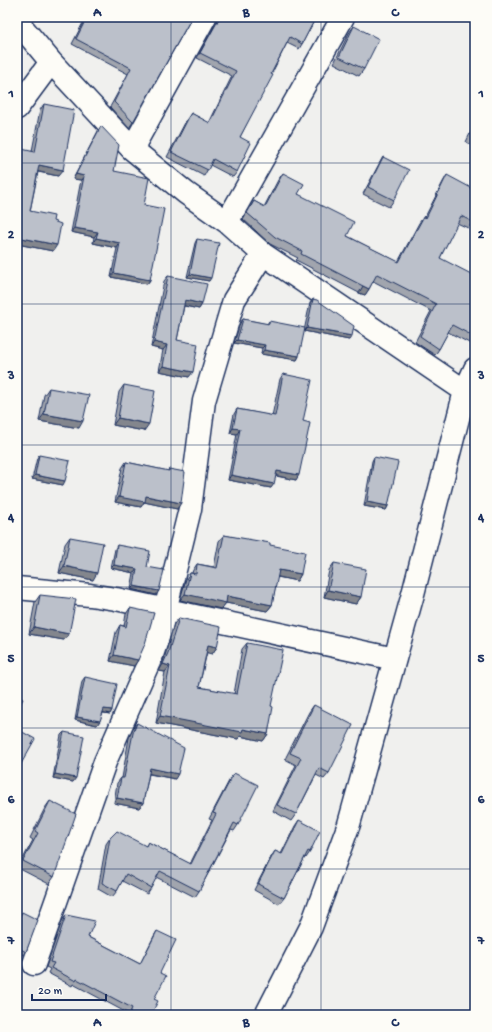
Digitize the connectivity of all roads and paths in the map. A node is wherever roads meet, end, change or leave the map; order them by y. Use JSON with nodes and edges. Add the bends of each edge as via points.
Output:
{"nodes":[{"id":1,"x":205,"y":17,"type":"edge"},
{"id":2,"x":343,"y":17,"type":"edge"},
{"id":3,"x":17,"y":21,"type":"edge"},
{"id":4,"x":51,"y":62,"type":"junction"},
{"id":5,"x":17,"y":108,"type":"edge"},
{"id":6,"x":132,"y":149,"type":"junction"},
{"id":7,"x":227,"y":222,"type":"junction"},
{"id":8,"x":263,"y":254,"type":"junction"},
{"id":9,"x":475,"y":369,"type":"edge"},
{"id":10,"x":465,"y":390,"type":"junction"},
{"id":11,"x":17,"y":588,"type":"edge"},
{"id":12,"x":165,"y":610,"type":"junction"},
{"id":13,"x":395,"y":659,"type":"junction"},
{"id":14,"x":34,"y":964,"type":"dead end"},
{"id":15,"x":266,"y":1015,"type":"edge"}],
"edges":[{"from":1,"to":6,"type":"street"},
{"from":2,"to":7,"type":"street"},
{"from":3,"to":4,"type":"street"},
{"from":4,"to":5,"type":"street"},
{"from":4,"to":6,"type":"street"},
{"from":6,"to":7,"type":"street"},
{"from":7,"to":8,"type":"street"},
{"from":8,"to":10,"type":"street"},
{"from":8,"to":12,"type":"street","via":[[234,300],[204,401],[190,509]]},
{"from":9,"to":10,"type":"street"},
{"from":10,"to":13,"type":"street"},
{"from":11,"to":12,"type":"street","via":[[90,595]]},
{"from":12,"to":13,"type":"street"},
{"from":12,"to":14,"type":"street","via":[[152,655],[105,762]]},
{"from":13,"to":15,"type":"street","via":[[349,824],[311,927]]}]}
